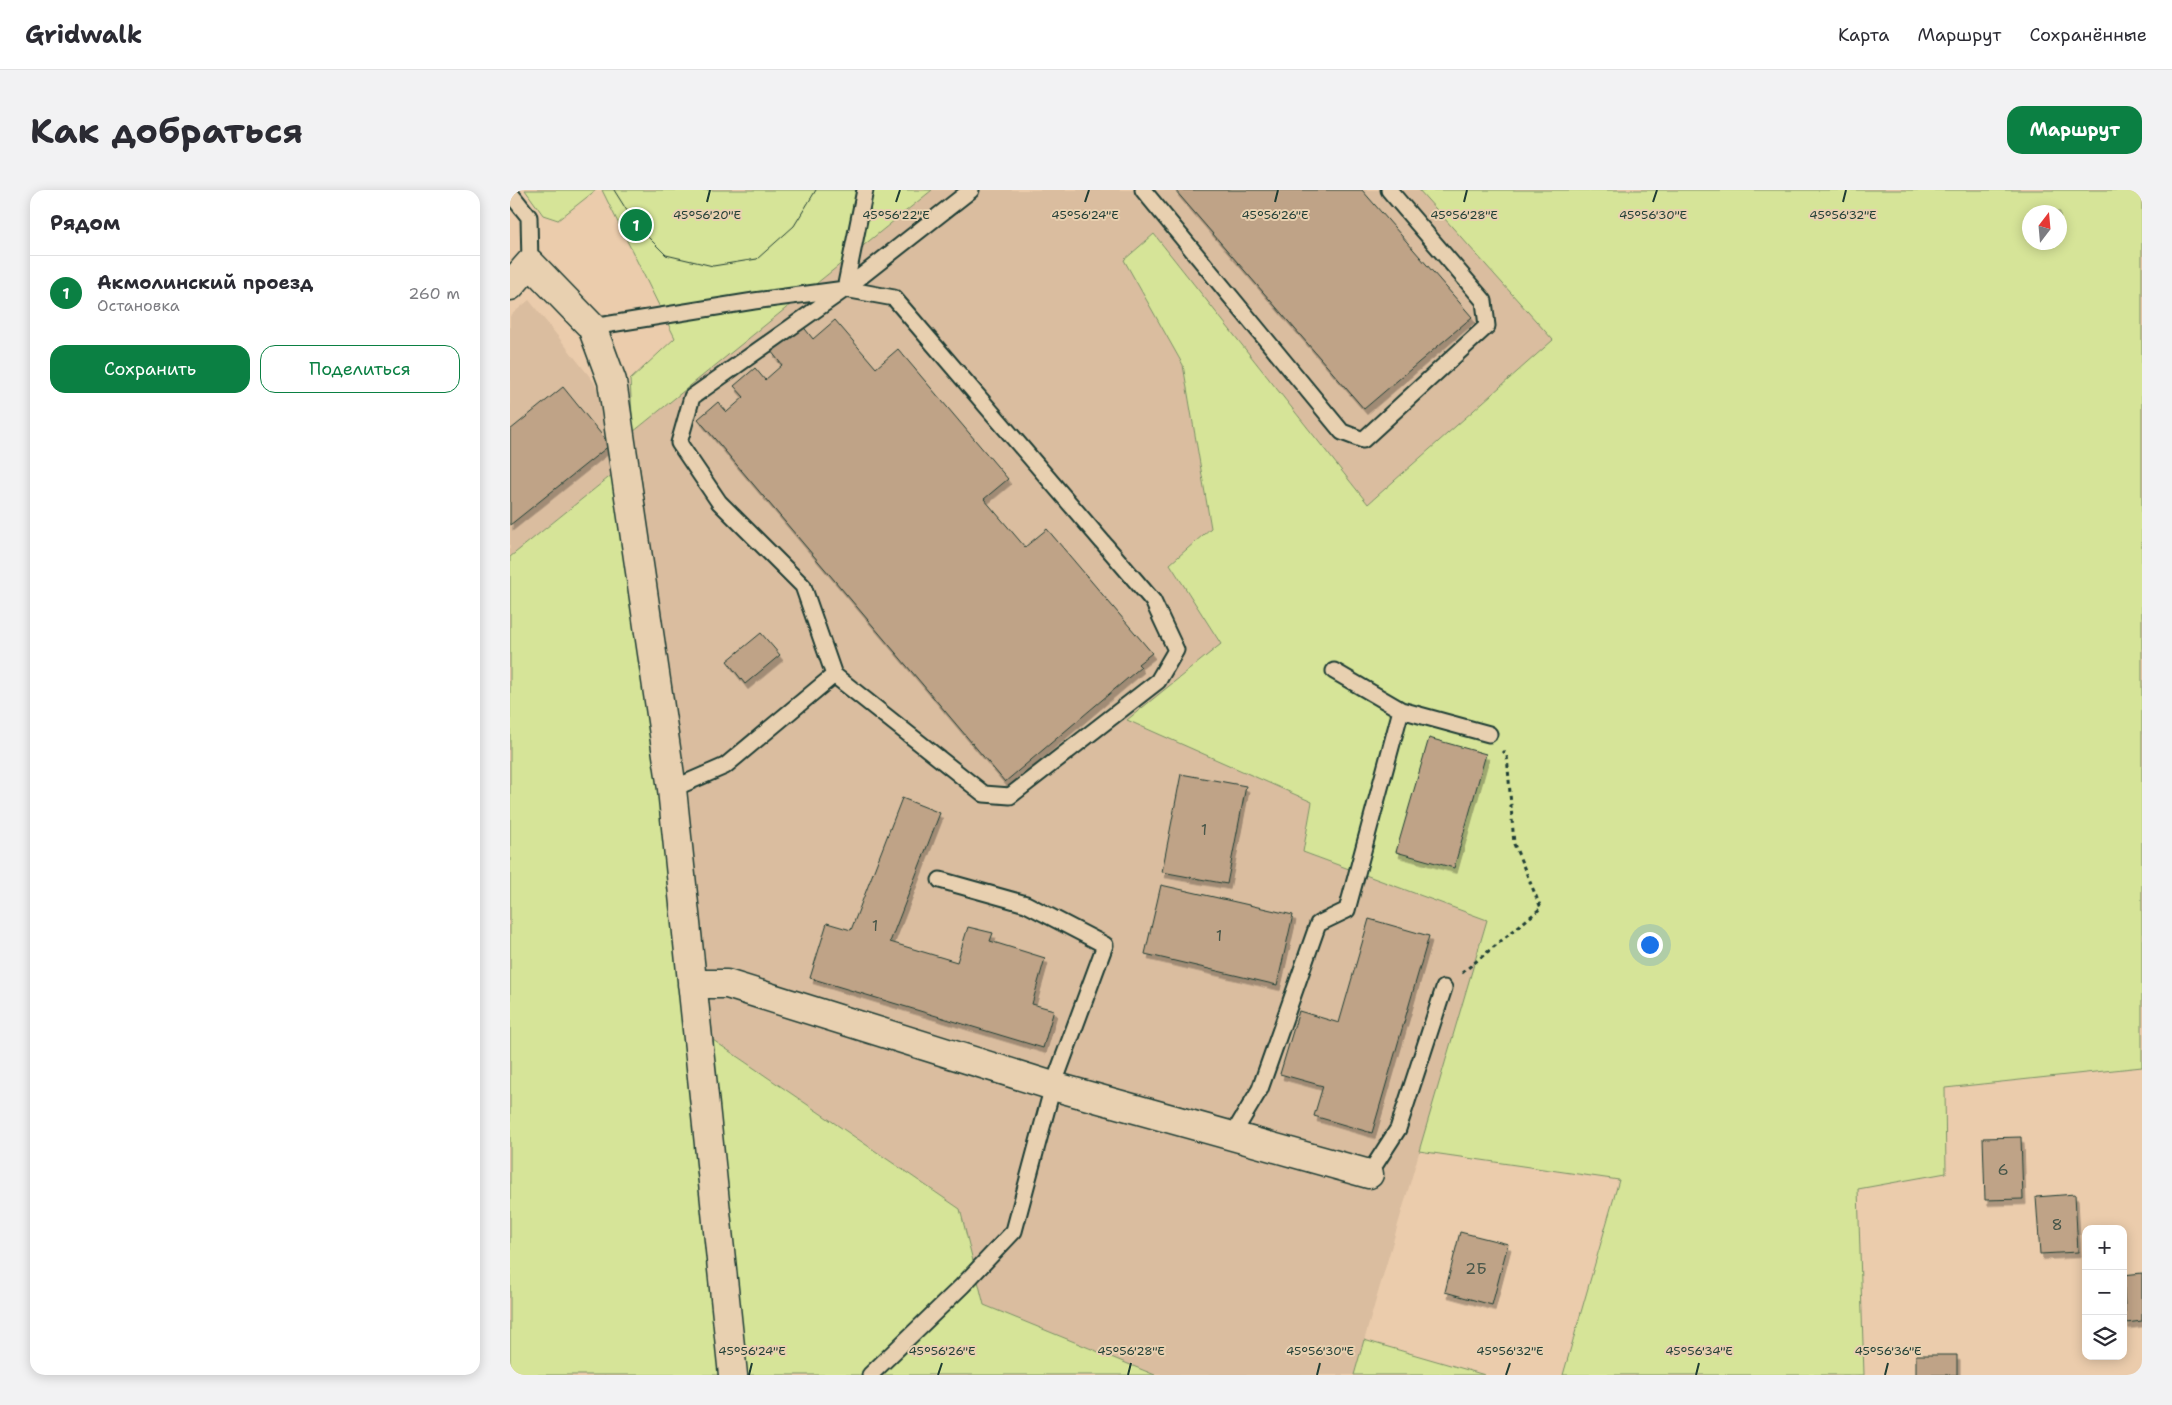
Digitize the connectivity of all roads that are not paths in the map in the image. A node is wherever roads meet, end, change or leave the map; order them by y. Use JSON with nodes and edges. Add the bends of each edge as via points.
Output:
{"nodes":[{"id":1,"x":865,"y":190,"type":"edge"},
{"id":2,"x":971,"y":190,"type":"edge"},
{"id":3,"x":1143,"y":190,"type":"edge"},
{"id":4,"x":1389,"y":190,"type":"edge"},
{"id":5,"x":510,"y":193,"type":"edge"},
{"id":6,"x":530,"y":263,"type":"junction"},
{"id":7,"x":510,"y":286,"type":"edge"},
{"id":8,"x":845,"y":289,"type":"junction"},
{"id":9,"x":592,"y":327,"type":"junction"},
{"id":10,"x":1334,"y":671,"type":"dead end"},
{"id":11,"x":834,"y":675,"type":"junction"},
{"id":12,"x":1401,"y":710,"type":"junction"},
{"id":13,"x":1489,"y":734,"type":"road end"},
{"id":14,"x":672,"y":789,"type":"junction"},
{"id":15,"x":940,"y":880,"type":"dead end"},
{"id":16,"x":692,"y":984,"type":"junction"},
{"id":17,"x":1444,"y":988,"type":"road end"},
{"id":18,"x":1054,"y":1086,"type":"junction"},
{"id":19,"x":1232,"y":1136,"type":"junction"},
{"id":20,"x":1369,"y":1174,"type":"joint"},
{"id":21,"x":733,"y":1375,"type":"edge"},
{"id":22,"x":870,"y":1375,"type":"edge"}],
"edges":[{"from":1,"to":8,"type":"lane"},
{"from":2,"to":8,"type":"lane"},
{"from":3,"to":4,"type":"lane","via":[[1342,432],[1363,440],[1487,326],[1484,300]]},
{"from":5,"to":6,"type":"lane","via":[[529,217]]},
{"from":6,"to":7,"type":"street"},
{"from":6,"to":9,"type":"street"},
{"from":8,"to":9,"type":"lane","via":[[754,300]]},
{"from":8,"to":11,"type":"lane","via":[[692,397],[679,443],[719,502],[804,586]]},
{"from":8,"to":11,"type":"lane","via":[[894,298],[1153,601],[1176,650],[1158,680],[1010,796],[984,794]]},
{"from":9,"to":14,"type":"street","via":[[612,382]]},
{"from":10,"to":12,"type":"lane"},
{"from":11,"to":14,"type":"lane","via":[[725,766]]},
{"from":12,"to":13,"type":"lane"},
{"from":12,"to":19,"type":"lane","via":[[1347,910],[1318,924],[1260,1089]]},
{"from":14,"to":16,"type":"street"},
{"from":15,"to":18,"type":"lane","via":[[1026,904],[1105,945]]},
{"from":16,"to":18,"type":"street","via":[[727,984]]},
{"from":16,"to":21,"type":"street"},
{"from":17,"to":20,"type":"lane","via":[[1398,1130]]},
{"from":18,"to":19,"type":"street"},
{"from":18,"to":22,"type":"lane","via":[[1014,1231]]},
{"from":19,"to":20,"type":"street"}]}
